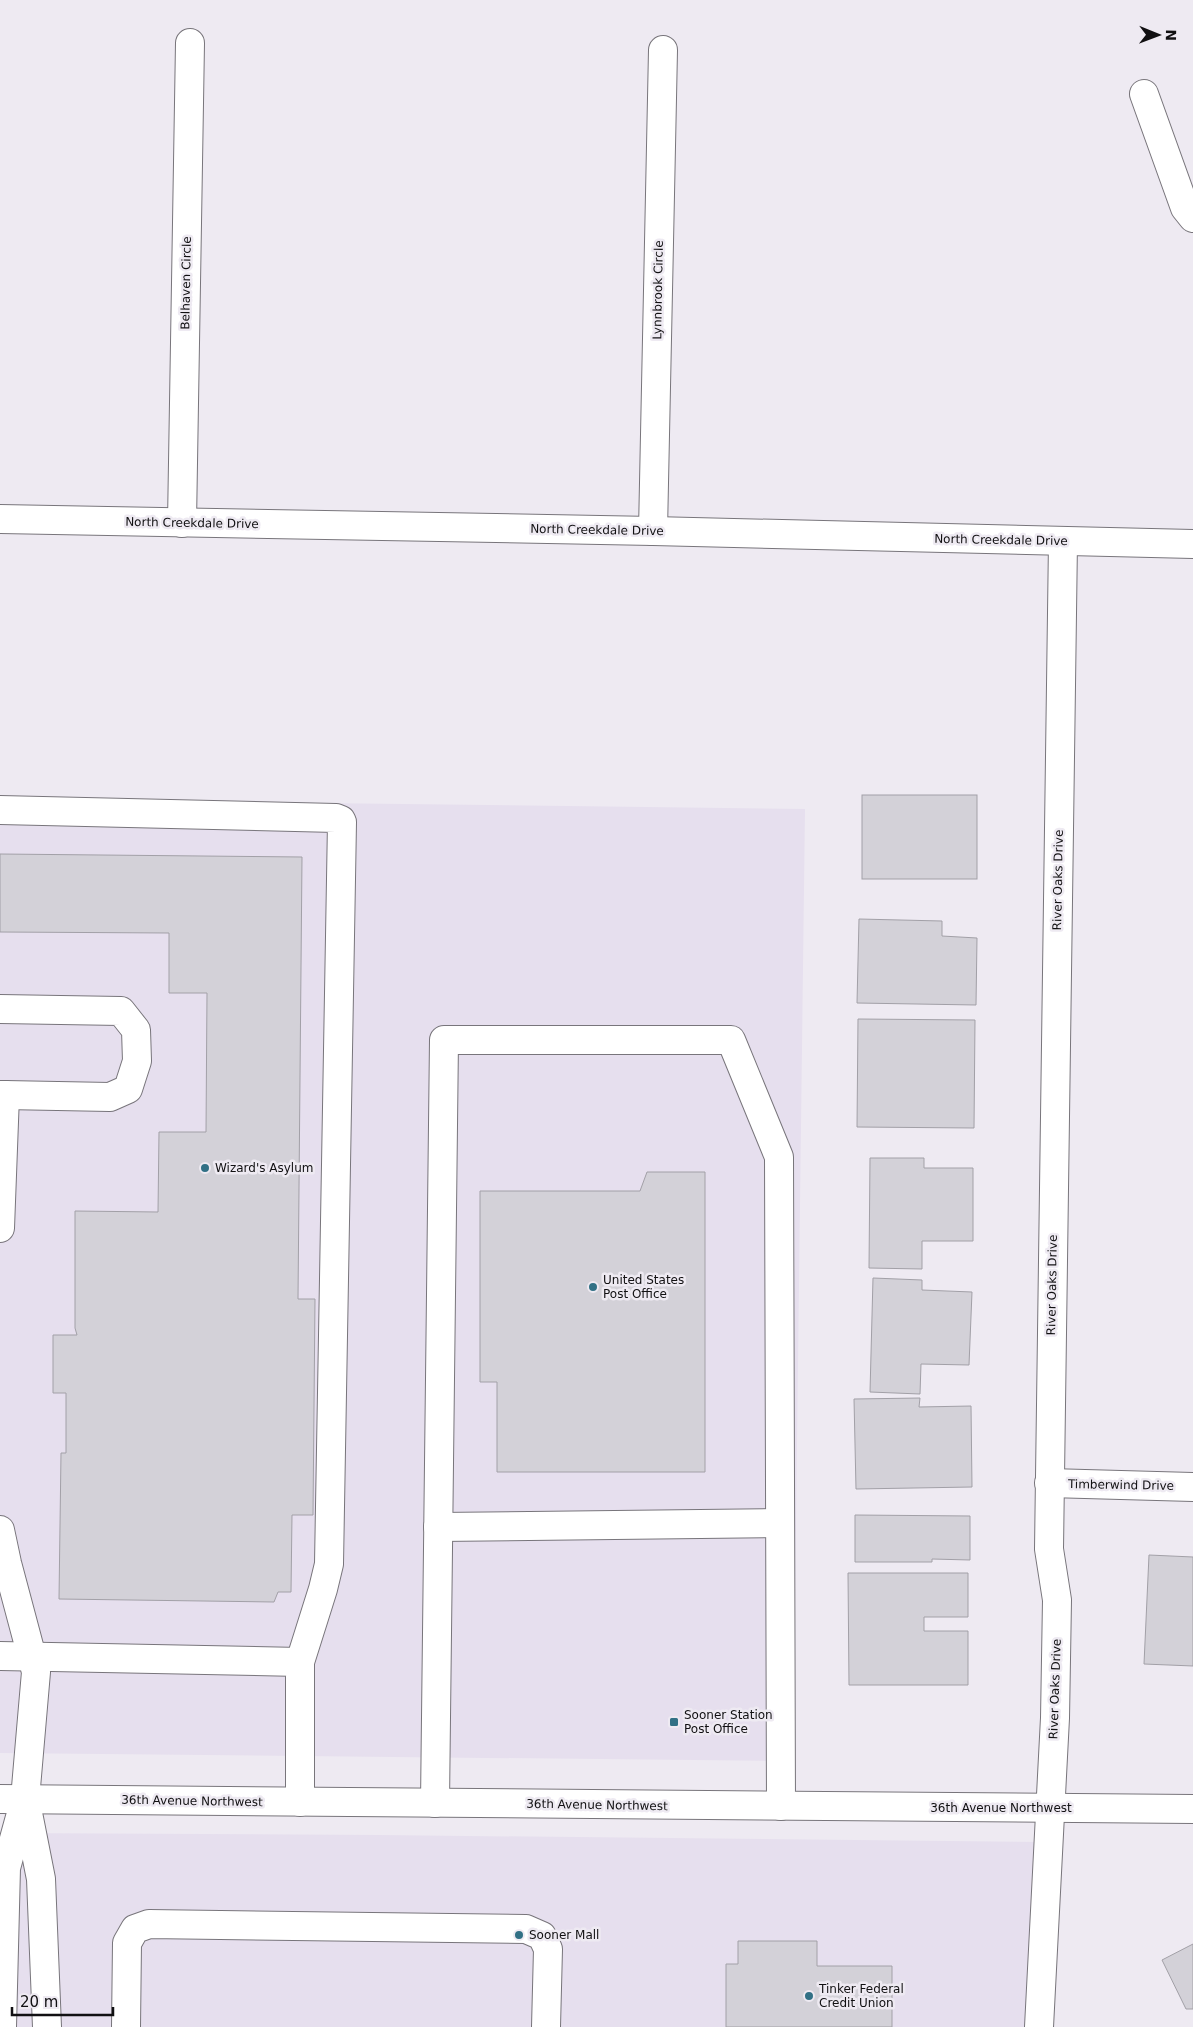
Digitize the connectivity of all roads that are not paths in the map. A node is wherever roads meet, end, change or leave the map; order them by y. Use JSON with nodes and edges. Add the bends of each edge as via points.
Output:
{"nodes":[{"id":1,"x":190,"y":43,"type":"dead end"},
{"id":2,"x":663,"y":50,"type":"dead end"},
{"id":3,"x":1144,"y":94,"type":"dead end"},
{"id":4,"x":1193,"y":218,"type":"edge"},
{"id":5,"x":0,"y":519,"type":"edge"},
{"id":6,"x":182,"y":523,"type":"junction"},
{"id":7,"x":653,"y":531,"type":"junction"},
{"id":8,"x":1063,"y":541,"type":"junction"},
{"id":9,"x":1193,"y":544,"type":"edge"},
{"id":10,"x":0,"y":810,"type":"edge"},
{"id":11,"x":0,"y":1008,"type":"edge"},
{"id":12,"x":2,"y":1095,"type":"edge"},
{"id":13,"x":0,"y":1228,"type":"edge"},
{"id":14,"x":1049,"y":1483,"type":"junction"},
{"id":15,"x":1193,"y":1487,"type":"edge"},
{"id":16,"x":780,"y":1523,"type":"junction"},
{"id":17,"x":438,"y":1527,"type":"junction"},
{"id":18,"x":0,"y":1530,"type":"edge"},
{"id":19,"x":0,"y":1656,"type":"edge"},
{"id":20,"x":32,"y":1658,"type":"junction"},
{"id":21,"x":300,"y":1662,"type":"junction"},
{"id":22,"x":12,"y":1799,"type":"edge"},
{"id":23,"x":300,"y":1802,"type":"junction"},
{"id":24,"x":435,"y":1803,"type":"junction"},
{"id":25,"x":781,"y":1806,"type":"junction"},
{"id":26,"x":1052,"y":1808,"type":"junction"},
{"id":27,"x":1193,"y":1809,"type":"edge"},
{"id":28,"x":2,"y":2027,"type":"edge"},
{"id":29,"x":47,"y":2027,"type":"edge"},
{"id":30,"x":126,"y":2027,"type":"edge"},
{"id":31,"x":546,"y":2027,"type":"edge"},
{"id":32,"x":1039,"y":2027,"type":"edge"}],
"edges":[{"from":1,"to":6,"type":"street","name":"Belhaven Circle"},
{"from":2,"to":7,"type":"street","name":"Lynnbrook Circle"},
{"from":3,"to":4,"type":"street","via":[[1185,208]]},
{"from":5,"to":6,"type":"street","name":"North Creekdale Drive"},
{"from":6,"to":7,"type":"street","name":"North Creekdale Drive"},
{"from":7,"to":8,"type":"street","name":"North Creekdale Drive"},
{"from":8,"to":9,"type":"street","name":"North Creekdale Drive"},
{"from":8,"to":14,"type":"street","name":"River Oaks Drive"},
{"from":10,"to":21,"type":"street","via":[[336,818],[342,822],[329,1564]]},
{"from":11,"to":12,"type":"street","via":[[121,1011],[136,1030],[137,1061],[128,1090],[110,1097]]},
{"from":12,"to":13,"type":"street"},
{"from":14,"to":15,"type":"street","name":"Timberwind Drive"},
{"from":14,"to":26,"type":"street","name":"River Oaks Drive","via":[[1049,1548],[1057,1600]]},
{"from":16,"to":17,"type":"street"},
{"from":16,"to":17,"type":"street","via":[[779,1157],[730,1040],[444,1040]]},
{"from":16,"to":25,"type":"street"},
{"from":17,"to":24,"type":"street"},
{"from":18,"to":20,"type":"street"},
{"from":19,"to":20,"type":"street"},
{"from":20,"to":21,"type":"street"},
{"from":20,"to":22,"type":"street","via":[[36,1672]]},
{"from":21,"to":23,"type":"street"},
{"from":22,"to":23,"type":"street","name":"36th Avenue Northwest"},
{"from":22,"to":28,"type":"street","via":[[6,1868]]},
{"from":22,"to":29,"type":"street","via":[[42,1879]]},
{"from":23,"to":24,"type":"street","name":"36th Avenue Northwest"},
{"from":24,"to":25,"type":"street","name":"36th Avenue Northwest"},
{"from":25,"to":26,"type":"street","name":"36th Avenue Northwest"},
{"from":26,"to":27,"type":"street","name":"36th Avenue Northwest"},
{"from":26,"to":32,"type":"street","name":"River Oaks Drive"},
{"from":30,"to":31,"type":"street","via":[[127,1943],[135,1929],[149,1924],[526,1929],[542,1936],[548,1949]]}]}
